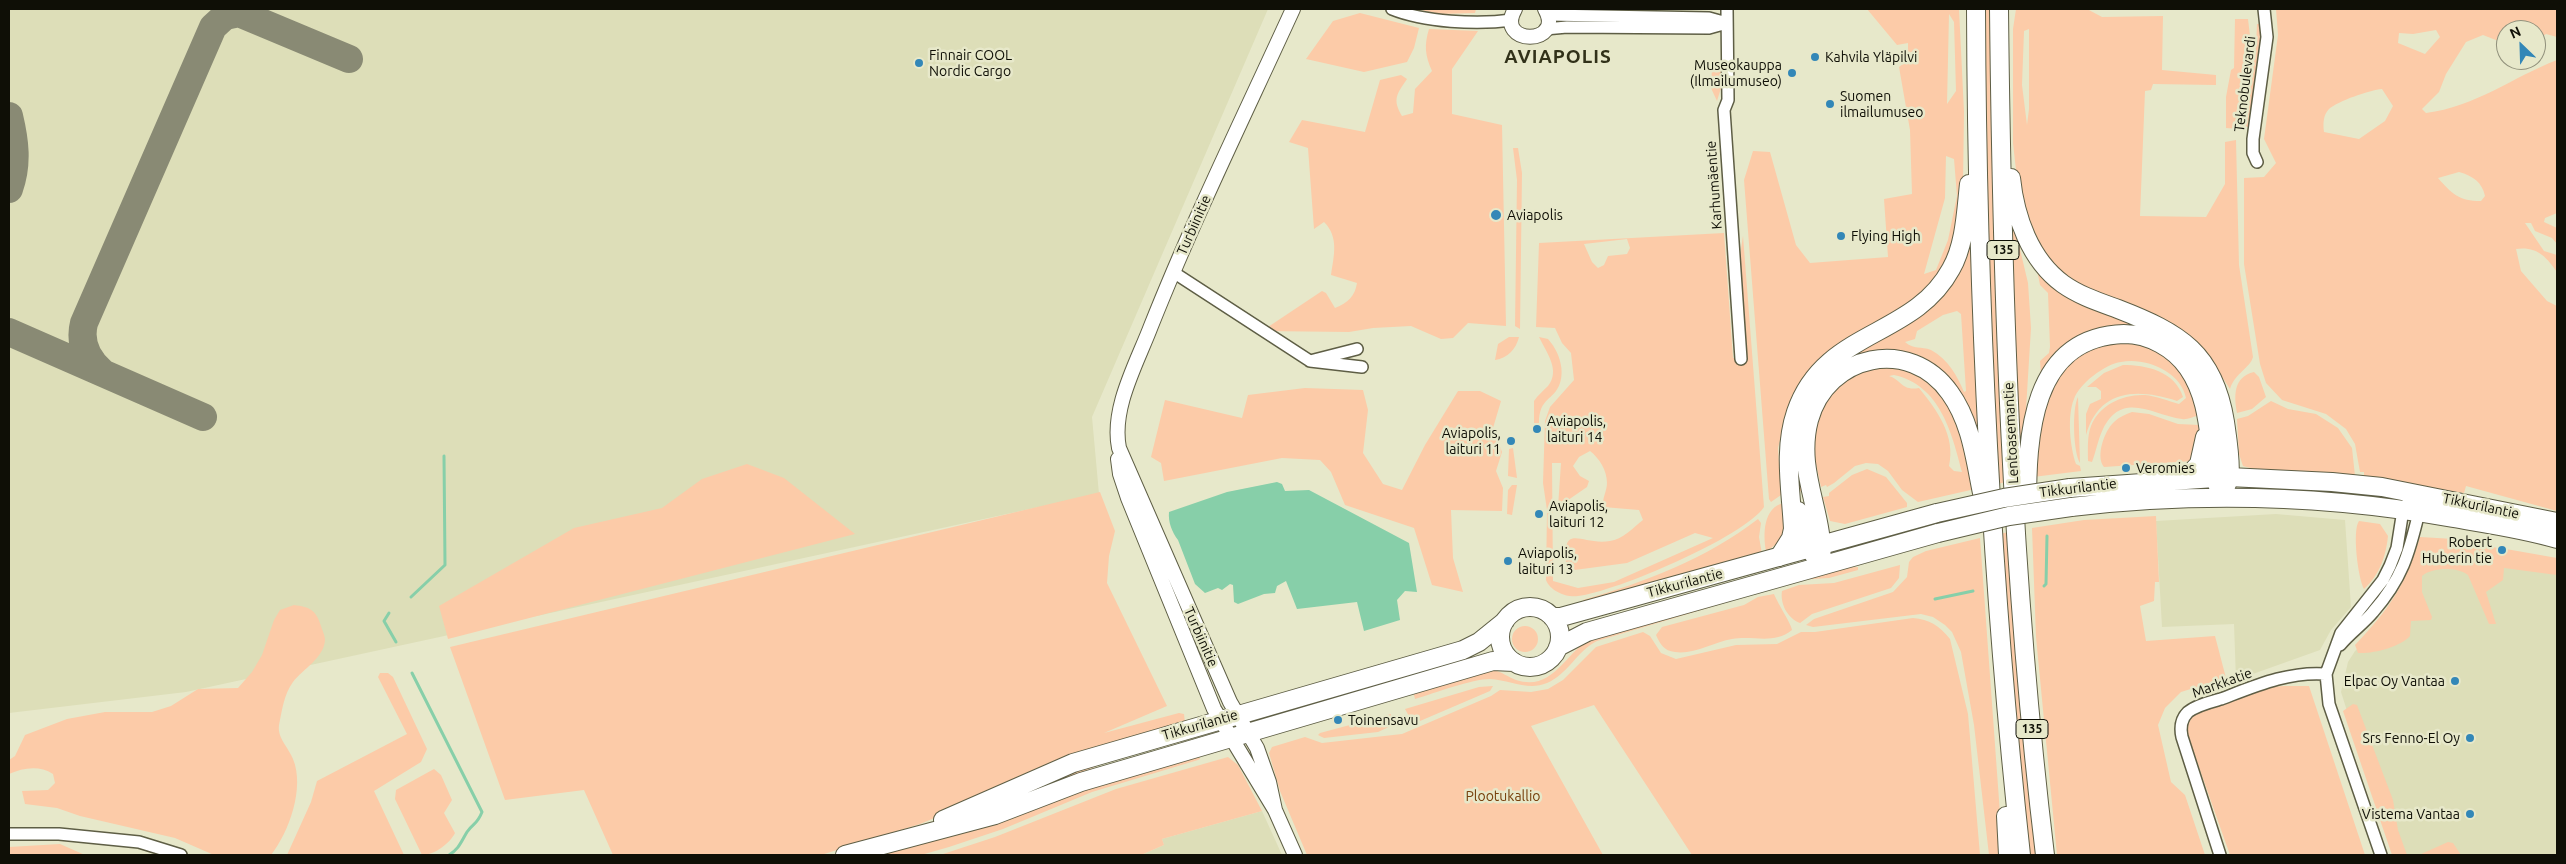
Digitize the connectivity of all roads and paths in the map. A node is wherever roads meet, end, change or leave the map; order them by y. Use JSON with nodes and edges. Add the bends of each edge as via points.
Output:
{"nodes":[{"id":1,"x":1293,"y":9,"type":"edge"},
{"id":2,"x":1392,"y":9,"type":"edge"},
{"id":3,"x":1727,"y":9,"type":"edge"},
{"id":4,"x":1976,"y":9,"type":"edge"},
{"id":5,"x":1999,"y":9,"type":"edge"},
{"id":6,"x":2264,"y":9,"type":"edge"},
{"id":7,"x":1513,"y":14,"type":"edge"},
{"id":8,"x":1546,"y":18,"type":"edge"},
{"id":9,"x":1727,"y":23,"type":"junction"},
{"id":10,"x":2000,"y":129,"type":"junction"},
{"id":11,"x":1977,"y":137,"type":"junction"},
{"id":12,"x":2257,"y":162,"type":"dead end"},
{"id":13,"x":1173,"y":272,"type":"junction"},
{"id":14,"x":1357,"y":349,"type":"dead end"},
{"id":15,"x":1741,"y":359,"type":"dead end"},
{"id":16,"x":1310,"y":361,"type":"junction"},
{"id":17,"x":1362,"y":367,"type":"dead end"},
{"id":18,"x":2207,"y":417,"type":"junction"},
{"id":19,"x":1119,"y":448,"type":"junction"},
{"id":20,"x":2222,"y":478,"type":"junction"},
{"id":21,"x":2185,"y":479,"type":"junction"},
{"id":22,"x":1791,"y":485,"type":"junction"},
{"id":23,"x":2414,"y":493,"type":"junction"},
{"id":24,"x":2221,"y":496,"type":"junction"},
{"id":25,"x":2411,"y":511,"type":"junction"},
{"id":26,"x":2557,"y":522,"type":"edge"},
{"id":27,"x":2557,"y":539,"type":"edge"},
{"id":28,"x":1816,"y":546,"type":"junction"},
{"id":29,"x":1995,"y":552,"type":"junction"},
{"id":30,"x":1779,"y":557,"type":"junction"},
{"id":31,"x":1821,"y":565,"type":"junction"},
{"id":32,"x":2022,"y":603,"type":"junction"},
{"id":33,"x":1552,"y":617,"type":"junction"},
{"id":34,"x":1505,"y":621,"type":"junction"},
{"id":35,"x":1558,"y":647,"type":"junction"},
{"id":36,"x":1514,"y":662,"type":"junction"},
{"id":37,"x":2326,"y":674,"type":"junction"},
{"id":38,"x":1238,"y":714,"type":"junction"},
{"id":39,"x":1220,"y":720,"type":"junction"},
{"id":40,"x":1249,"y":732,"type":"junction"},
{"id":41,"x":1232,"y":737,"type":"junction"},
{"id":42,"x":2008,"y":738,"type":"junction"},
{"id":43,"x":1275,"y":810,"type":"junction"},
{"id":44,"x":9,"y":834,"type":"edge"},
{"id":45,"x":898,"y":841,"type":"junction"},
{"id":46,"x":181,"y":855,"type":"edge"},
{"id":47,"x":846,"y":855,"type":"edge"},
{"id":48,"x":1295,"y":855,"type":"edge"},
{"id":49,"x":2008,"y":855,"type":"edge"},
{"id":50,"x":2021,"y":855,"type":"edge"},
{"id":51,"x":2045,"y":855,"type":"edge"},
{"id":52,"x":2220,"y":855,"type":"edge"},
{"id":53,"x":2381,"y":855,"type":"edge"}],
"edges":[{"from":1,"to":13,"type":"street","name":"Turbiinitie"},
{"from":2,"to":7,"type":"street","via":[[1441,19],[1493,22]]},
{"from":3,"to":9,"type":"street","name":"Karhumäentie"},
{"from":4,"to":11,"type":"main road","name":"Lentoasemantie","number":"135"},
{"from":5,"to":10,"type":"main road","name":"Lentoasemantie","number":"135"},
{"from":6,"to":12,"type":"street","name":"Teknobulevardi","via":[[2267,37],[2253,139]]},
{"from":7,"to":8,"type":"street","via":[[1517,33],[1528,38],[1541,34]]},
{"from":8,"to":9,"type":"street","via":[[1567,26],[1709,28]]},
{"from":9,"to":15,"type":"street","name":"Karhumäentie","via":[[1728,100],[1724,110]]},
{"from":10,"to":20,"type":"main road","via":[[2018,217],[2043,265],[2062,284],[2085,297],[2174,334],[2209,370],[2221,396]]},
{"from":10,"to":32,"type":"main road","name":"Lentoasemantie","number":"135","via":[[2008,372]]},
{"from":11,"to":22,"type":"main road","via":[[1961,239],[1952,268],[1920,307],[1838,353],[1814,377],[1803,395],[1791,429],[1788,456]]},
{"from":11,"to":29,"type":"main road","name":"Lentoasemantie","number":"135","via":[[1984,375]]},
{"from":13,"to":16,"type":"street"},
{"from":13,"to":19,"type":"street","name":"Turbiinitie","via":[[1120,411],[1116,434]]},
{"from":14,"to":16,"type":"street"},
{"from":16,"to":17,"type":"street"},
{"from":18,"to":20,"type":"main road"},
{"from":18,"to":21,"type":"main road","via":[[2204,451],[2199,464]]},
{"from":18,"to":32,"type":"main road","via":[[2201,394],[2188,367],[2162,343],[2132,334],[2117,335],[2087,342],[2063,359],[2044,384],[2031,426],[2027,564]]},
{"from":19,"to":38,"type":"street","name":"Turbiinitie"},
{"from":19,"to":39,"type":"street","name":"Turbiinitie","via":[[1120,474],[1128,498]]},
{"from":20,"to":21,"type":"main road","name":"Tikkurilantie"},
{"from":20,"to":23,"type":"main road","name":"Tikkurilantie","via":[[2332,482]]},
{"from":20,"to":24,"type":"main road"},
{"from":21,"to":28,"type":"main road","name":"Tikkurilantie","bridge":true,"via":[[2070,488],[1937,513]]},
{"from":22,"to":28,"type":"main road"},
{"from":22,"to":30,"type":"main road","via":[[1793,529]]},
{"from":23,"to":25,"type":"street"},
{"from":23,"to":26,"type":"main road","name":"Tikkurilantie"},
{"from":24,"to":25,"type":"main road","name":"Tikkurilantie","via":[[2315,500]]},
{"from":24,"to":31,"type":"main road","name":"Tikkurilantie","bridge":true,"via":[[2148,498],[2009,516]]},
{"from":25,"to":27,"type":"main road","name":"Tikkurilantie"},
{"from":25,"to":37,"type":"street","via":[[2383,580],[2341,633]]},
{"from":28,"to":29,"type":"main road","via":[[1805,457],[1809,419],[1830,381],[1855,365],[1883,358],[1926,370],[1950,392],[1966,422]]},
{"from":28,"to":30,"type":"main road","name":"Tikkurilantie"},
{"from":28,"to":31,"type":"main road"},
{"from":29,"to":42,"type":"main road","name":"Lentoasemantie","number":"135"},
{"from":30,"to":33,"type":"main road","name":"Tikkurilantie"},
{"from":31,"to":35,"type":"main road","name":"Tikkurilantie","via":[[1586,632]]},
{"from":32,"to":51,"type":"main road","name":"Lentoasemantie","number":"135"},
{"from":33,"to":34,"type":"main road","via":[[1544,611],[1529,608],[1516,612]]},
{"from":33,"to":35,"type":"main road","via":[[1560,633]]},
{"from":34,"to":36,"type":"main road","via":[[1501,642],[1506,655]]},
{"from":34,"to":38,"type":"main road","name":"Tikkurilantie","via":[[1479,642],[1463,650]]},
{"from":35,"to":36,"type":"main road","via":[[1552,658],[1543,664],[1523,666]]},
{"from":36,"to":40,"type":"main road","name":"Tikkurilantie","via":[[1494,661]]},
{"from":37,"to":52,"type":"street","name":"Markkatie","via":[[2284,677],[2198,707],[2185,717],[2181,726],[2182,738]]},
{"from":37,"to":53,"type":"street","via":[[2329,704]]},
{"from":38,"to":39,"type":"main road","name":"Tikkurilantie"},
{"from":38,"to":40,"type":"street"},
{"from":39,"to":41,"type":"street"},
{"from":39,"to":45,"type":"main road","name":"Tikkurilantie","via":[[1073,764]]},
{"from":40,"to":41,"type":"main road","name":"Tikkurilantie"},
{"from":40,"to":43,"type":"street","via":[[1260,755]]},
{"from":41,"to":43,"type":"street"},
{"from":41,"to":45,"type":"main road","name":"Tikkurilantie","via":[[1081,782],[995,815]]},
{"from":42,"to":49,"type":"main road","number":"135","via":[[2003,782]]},
{"from":42,"to":50,"type":"main road"},
{"from":43,"to":48,"type":"street"},
{"from":44,"to":46,"type":"street","via":[[59,834],[139,842]]},
{"from":45,"to":47,"type":"main road","name":"Tikkurilantie"}]}
